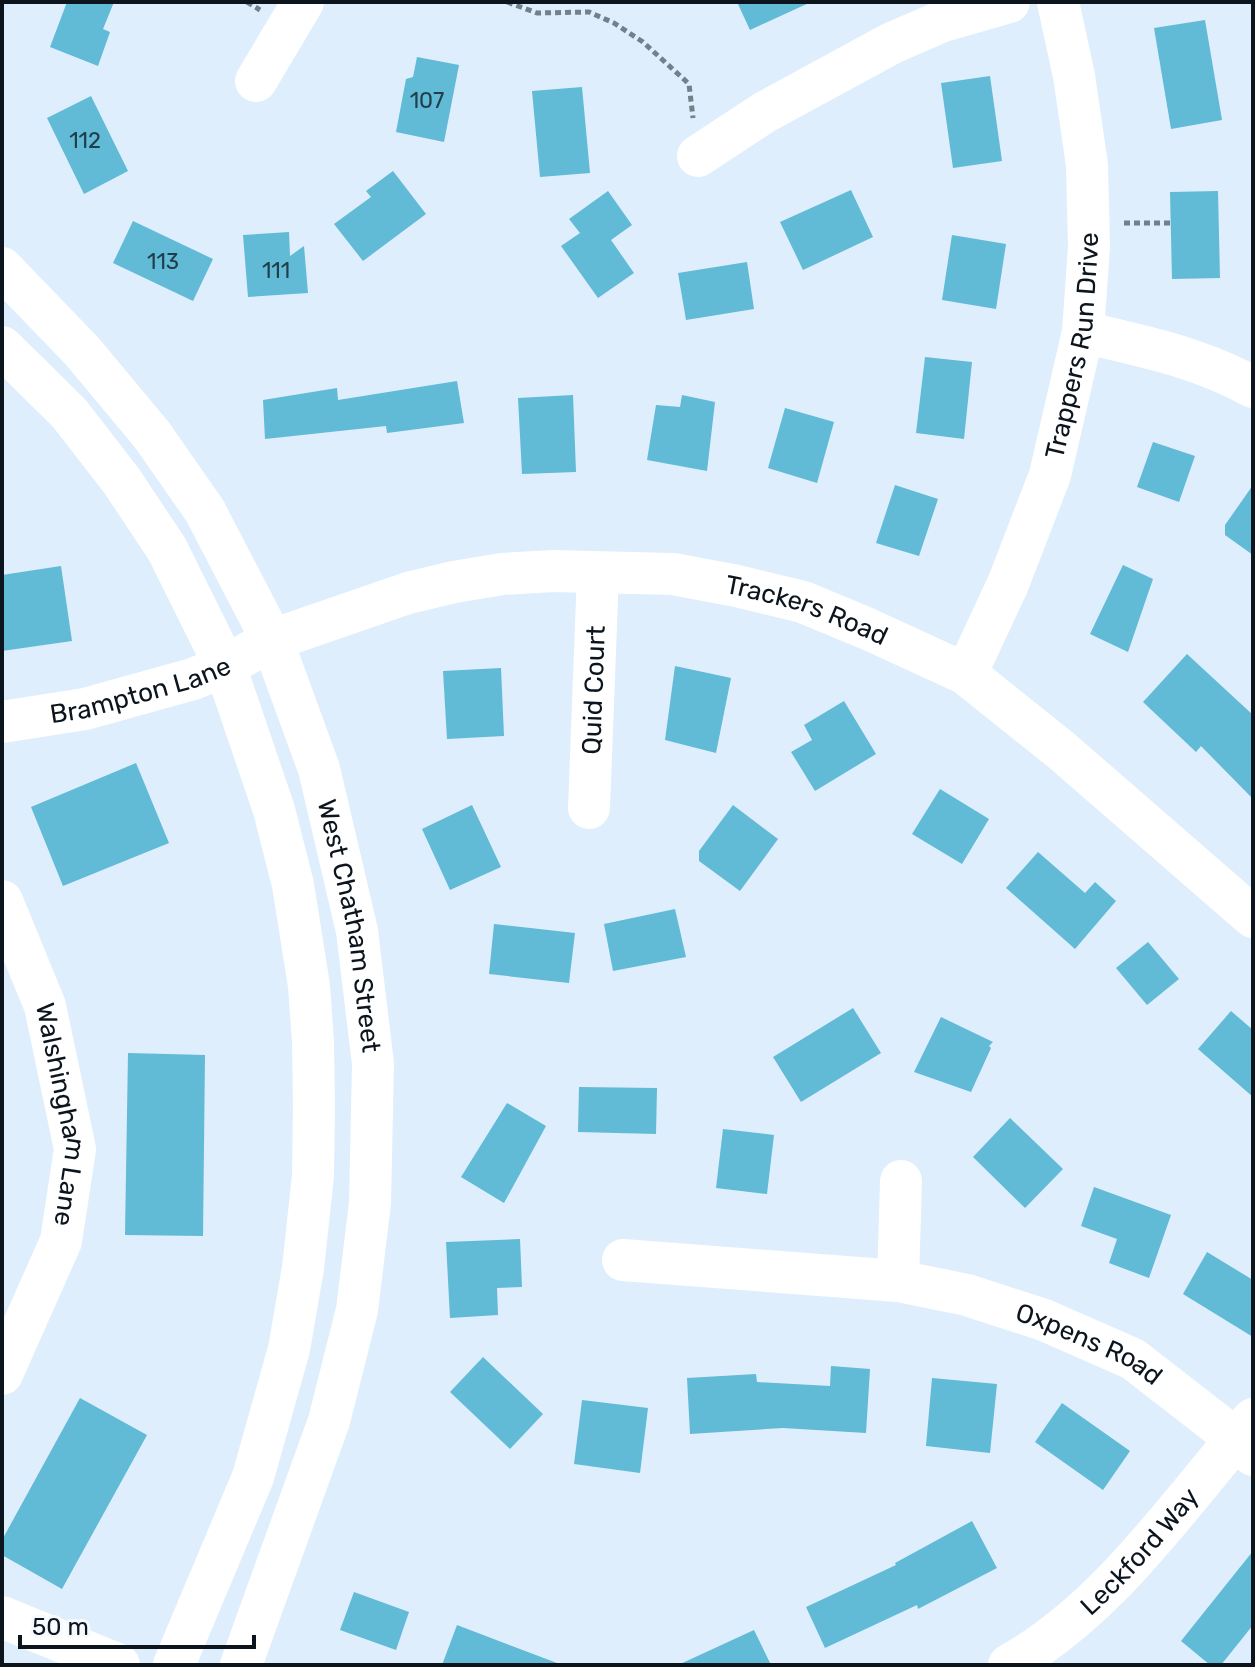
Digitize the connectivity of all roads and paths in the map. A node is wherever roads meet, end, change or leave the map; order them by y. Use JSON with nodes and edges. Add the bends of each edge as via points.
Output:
{"nodes":[{"id":1,"x":303,"y":2,"type":"edge"},
{"id":2,"x":507,"y":2,"type":"edge"},
{"id":3,"x":1009,"y":2,"type":"edge"},
{"id":4,"x":1058,"y":2,"type":"edge"},
{"id":5,"x":256,"y":81,"type":"dead end"},
{"id":6,"x":698,"y":156,"type":"joint"},
{"id":7,"x":1088,"y":223,"type":"junction"},
{"id":8,"x":1171,"y":223,"type":"dead end"},
{"id":9,"x":2,"y":268,"type":"edge"},
{"id":10,"x":1083,"y":332,"type":"junction"},
{"id":11,"x":2,"y":347,"type":"edge"},
{"id":12,"x":1253,"y":387,"type":"edge"},
{"id":13,"x":598,"y":573,"type":"junction"},
{"id":14,"x":272,"y":640,"type":"junction"},
{"id":15,"x":225,"y":666,"type":"junction"},
{"id":16,"x":966,"y":674,"type":"junction"},
{"id":17,"x":2,"y":722,"type":"edge"},
{"id":18,"x":589,"y":808,"type":"dead end"},
{"id":19,"x":2,"y":901,"type":"edge"},
{"id":20,"x":1253,"y":917,"type":"edge"},
{"id":21,"x":901,"y":1181,"type":"dead end"},
{"id":22,"x":623,"y":1260,"type":"dead end"},
{"id":23,"x":898,"y":1281,"type":"junction"},
{"id":24,"x":2,"y":1374,"type":"edge"},
{"id":25,"x":1247,"y":1438,"type":"edge"},
{"id":26,"x":5,"y":1624,"type":"edge"},
{"id":27,"x":119,"y":1665,"type":"edge"},
{"id":28,"x":174,"y":1665,"type":"edge"},
{"id":29,"x":241,"y":1665,"type":"edge"},
{"id":30,"x":1009,"y":1665,"type":"edge"}],
"edges":[{"from":1,"to":5,"type":"street"},
{"from":2,"to":6,"type":"path","via":[[537,13],[589,12],[643,42],[689,84]]},
{"from":3,"to":6,"type":"street","via":[[892,43],[765,112]]},
{"from":4,"to":7,"type":"street","name":"Trappers Run Drive","via":[[1087,165]]},
{"from":7,"to":8,"type":"path"},
{"from":7,"to":10,"type":"street","name":"Trappers Run Drive"},
{"from":9,"to":14,"type":"street","name":"West Chatham Street","via":[[82,351],[152,435],[205,511]]},
{"from":10,"to":12,"type":"street","via":[[1173,353]]},
{"from":10,"to":16,"type":"street","name":"Trappers Run Drive","via":[[1050,475]]},
{"from":11,"to":15,"type":"street","name":"West Chatham Street","via":[[69,413],[121,480],[167,549]]},
{"from":13,"to":14,"type":"street","name":"Trackers Road","via":[[502,574],[454,582]]},
{"from":13,"to":16,"type":"street","name":"Trackers Road","via":[[673,574],[803,602]]},
{"from":13,"to":18,"type":"street","name":"Quid Court"},
{"from":14,"to":15,"type":"street","name":"Brampton Lane"},
{"from":14,"to":29,"type":"street","name":"West Chatham Street","via":[[319,769],[357,931],[373,1064],[370,1203],[357,1310],[329,1421]]},
{"from":15,"to":17,"type":"street","name":"Brampton Lane","via":[[85,709]]},
{"from":15,"to":28,"type":"street","name":"West Chatham Street","via":[[274,810],[293,885],[313,1042],[313,1176],[289,1349],[272,1413],[253,1477]]},
{"from":16,"to":20,"type":"street","name":"Trackers Road"},
{"from":19,"to":24,"type":"street","name":"Walshingham Lane","via":[[45,1006],[75,1149],[61,1241]]},
{"from":21,"to":23,"type":"street"},
{"from":22,"to":23,"type":"street","name":"Oxpens Road"},
{"from":23,"to":25,"type":"street","name":"Oxpens Road","via":[[967,1295],[1044,1320],[1133,1359]]},
{"from":25,"to":30,"type":"street","name":"Leckford Way","via":[[1073,1621]]},
{"from":26,"to":27,"type":"street"}]}
